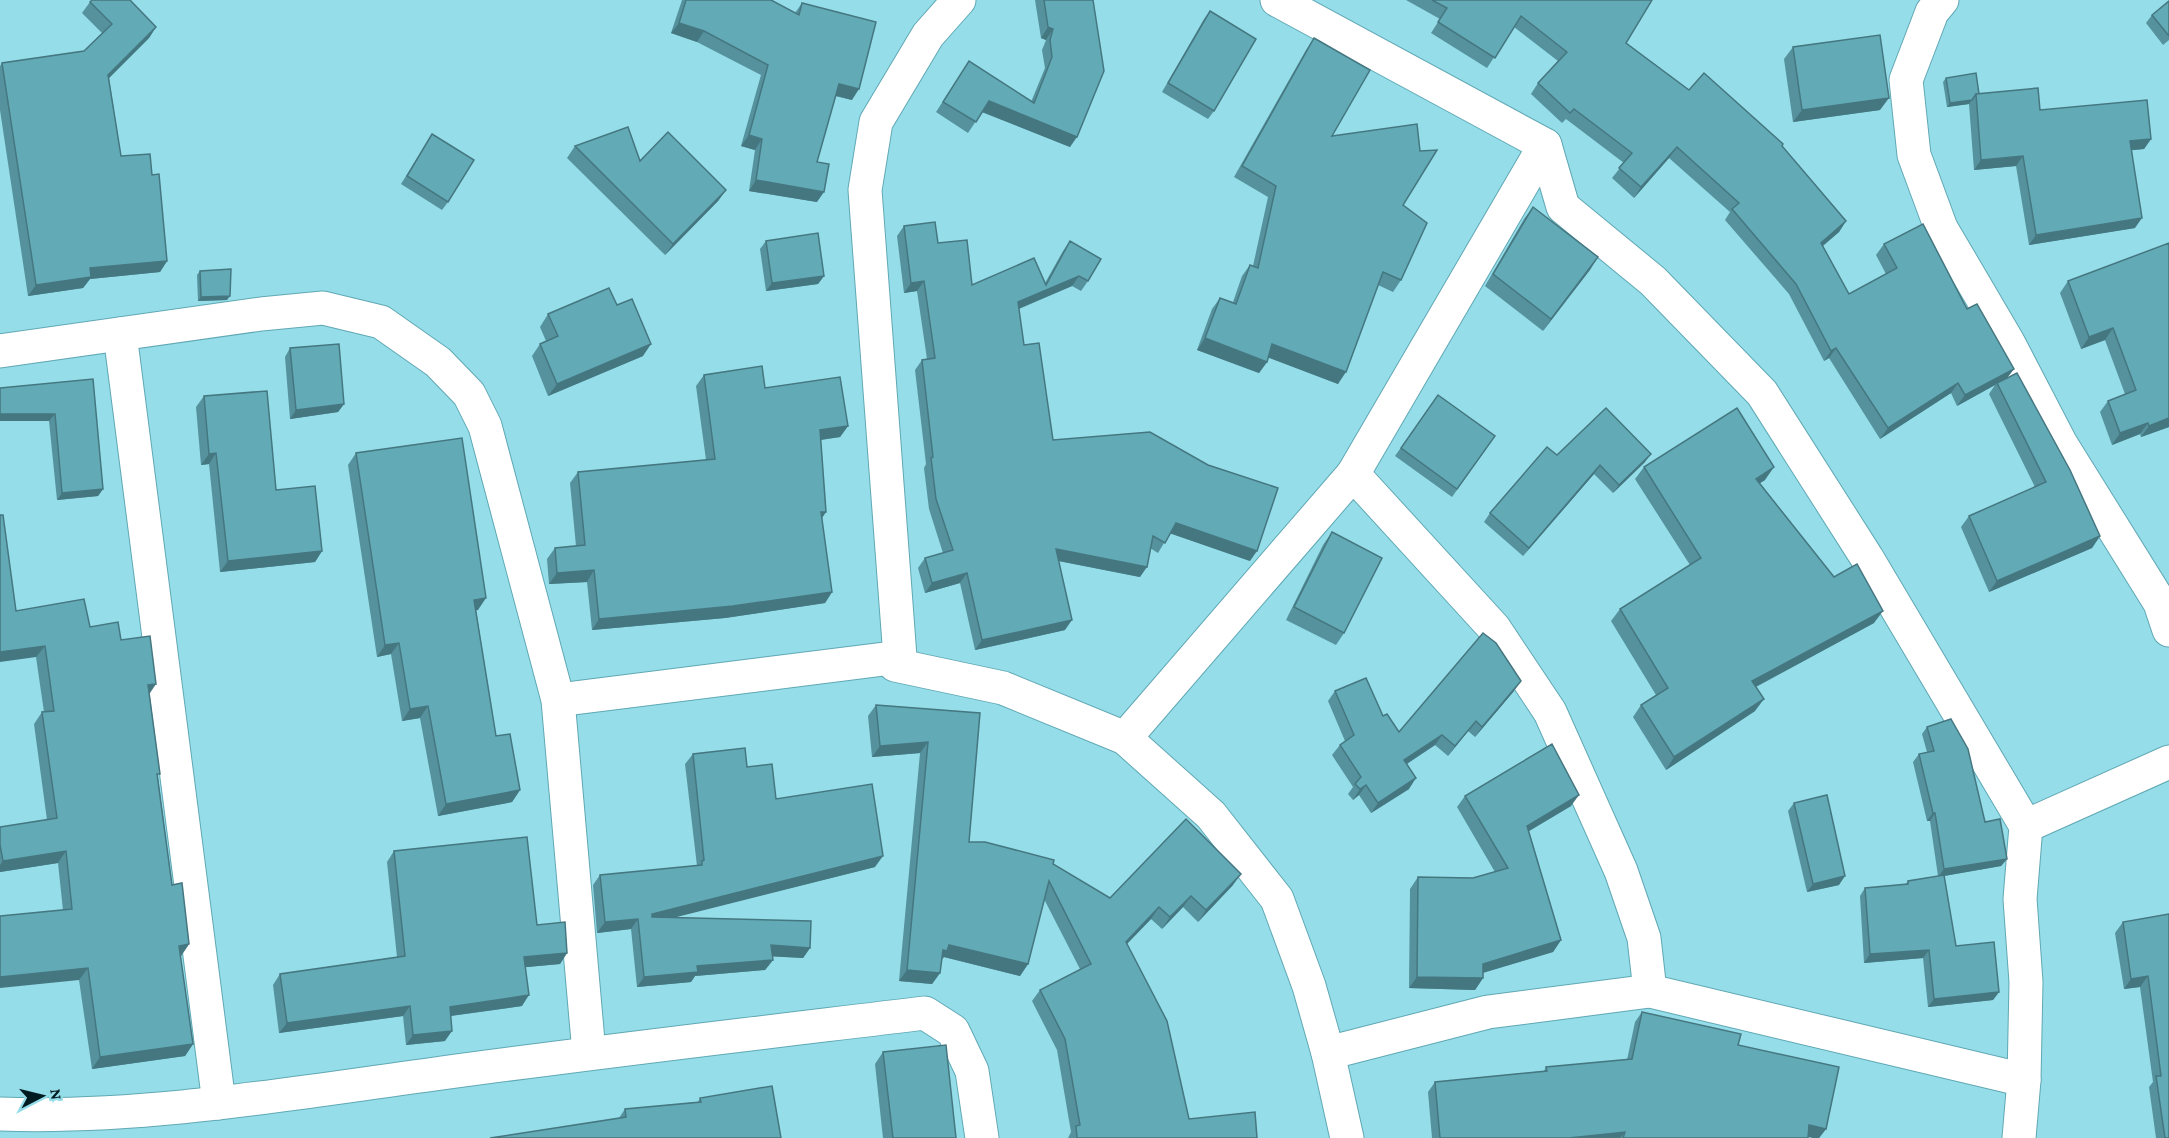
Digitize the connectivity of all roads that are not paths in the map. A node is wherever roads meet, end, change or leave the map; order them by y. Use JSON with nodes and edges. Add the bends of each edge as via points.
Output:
{"nodes":[{"id":1,"x":959,"y":0,"type":"edge"},
{"id":2,"x":1277,"y":0,"type":"edge"},
{"id":3,"x":1942,"y":0,"type":"edge"},
{"id":4,"x":1545,"y":145,"type":"junction"},
{"id":5,"x":120,"y":334,"type":"junction"},
{"id":6,"x":0,"y":351,"type":"edge"},
{"id":7,"x":1353,"y":474,"type":"junction"},
{"id":8,"x":2166,"y":611,"type":"edge"},
{"id":9,"x":900,"y":657,"type":"junction"},
{"id":10,"x":558,"y":700,"type":"junction"},
{"id":11,"x":1125,"y":738,"type":"junction"},
{"id":12,"x":2169,"y":762,"type":"edge"},
{"id":13,"x":2026,"y":826,"type":"junction"},
{"id":14,"x":1650,"y":991,"type":"junction"},
{"id":15,"x":590,"y":1053,"type":"junction"},
{"id":16,"x":1328,"y":1053,"type":"junction"},
{"id":17,"x":2024,"y":1080,"type":"junction"},
{"id":18,"x":219,"y":1103,"type":"junction"},
{"id":19,"x":0,"y":1114,"type":"edge"},
{"id":20,"x":982,"y":1138,"type":"edge"},
{"id":21,"x":1347,"y":1138,"type":"edge"},
{"id":22,"x":2019,"y":1138,"type":"edge"}],
"edges":[{"from":1,"to":9,"type":"street","via":[[928,35],[876,122],[865,189]]},
{"from":2,"to":4,"type":"street"},
{"from":3,"to":8,"type":"street","via":[[1932,12],[1906,80],[1914,155],[1941,228],[2008,342],[2061,444]]},
{"from":4,"to":7,"type":"street"},
{"from":4,"to":13,"type":"street","via":[[1563,207],[1653,281],[1762,393],[1867,558]]},
{"from":5,"to":6,"type":"street"},
{"from":5,"to":10,"type":"street","via":[[323,308],[381,322],[438,362],[469,394],[485,426]]},
{"from":5,"to":18,"type":"street"},
{"from":7,"to":11,"type":"street"},
{"from":7,"to":14,"type":"street","via":[[1494,628],[1550,712],[1621,871],[1644,938]]},
{"from":9,"to":10,"type":"street"},
{"from":9,"to":11,"type":"street","via":[[895,665],[1003,688]]},
{"from":10,"to":15,"type":"street"},
{"from":11,"to":16,"type":"street","via":[[1211,815],[1277,899],[1309,986]]},
{"from":12,"to":13,"type":"street"},
{"from":13,"to":17,"type":"street","via":[[2020,899],[2026,982]]},
{"from":14,"to":16,"type":"street","via":[[1488,1012]]},
{"from":14,"to":17,"type":"street"},
{"from":15,"to":18,"type":"street"},
{"from":15,"to":20,"type":"street","via":[[925,1013],[953,1031],[972,1071]]},
{"from":16,"to":21,"type":"street"},
{"from":17,"to":22,"type":"street"},
{"from":18,"to":19,"type":"street","via":[[42,1116]]}]}
